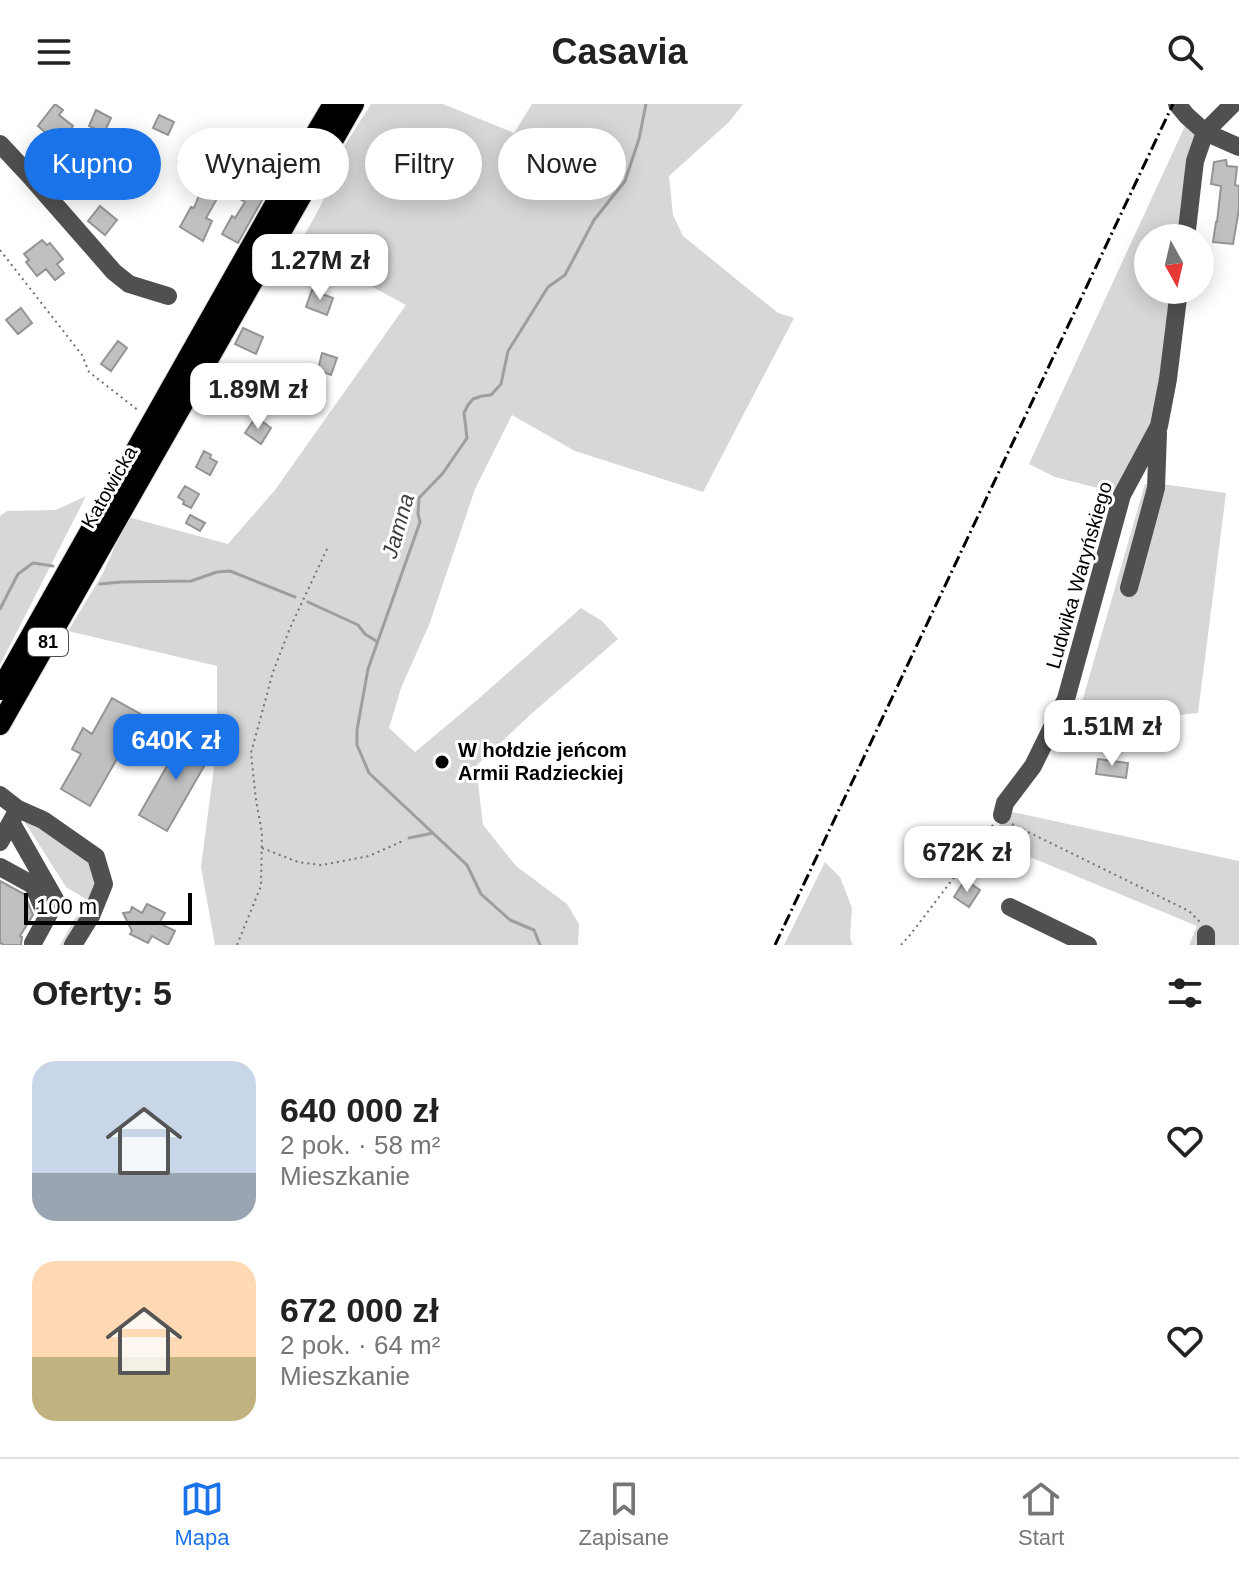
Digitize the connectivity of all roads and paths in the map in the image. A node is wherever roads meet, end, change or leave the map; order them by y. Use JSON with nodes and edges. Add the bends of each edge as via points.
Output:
{"nodes":[{"id":1,"x":333,"y":104,"type":"edge"},
{"id":2,"x":354,"y":104,"type":"edge"},
{"id":3,"x":1177,"y":104,"type":"edge"},
{"id":4,"x":1232,"y":105,"type":"edge"},
{"id":5,"x":1205,"y":132,"type":"junction"},
{"id":6,"x":0,"y":144,"type":"edge"},
{"id":7,"x":1239,"y":147,"type":"edge"},
{"id":8,"x":1188,"y":224,"type":"edge"},
{"id":9,"x":0,"y":250,"type":"edge"},
{"id":10,"x":168,"y":296,"type":"dead end"},
{"id":11,"x":1177,"y":304,"type":"edge"},
{"id":12,"x":153,"y":420,"type":"junction"},
{"id":13,"x":1159,"y":426,"type":"junction"},
{"id":14,"x":328,"y":547,"type":"dead end"},
{"id":15,"x":1129,"y":588,"type":"dead end"},
{"id":16,"x":0,"y":690,"type":"edge"},
{"id":17,"x":0,"y":725,"type":"edge"},
{"id":18,"x":0,"y":795,"type":"edge"},
{"id":19,"x":14,"y":815,"type":"junction"},
{"id":20,"x":1002,"y":815,"type":"junction"},
{"id":21,"x":405,"y":840,"type":"dead end"},
{"id":22,"x":0,"y":842,"type":"edge"},
{"id":23,"x":262,"y":848,"type":"junction"},
{"id":24,"x":0,"y":867,"type":"edge"},
{"id":25,"x":1010,"y":907,"type":"dead end"},
{"id":26,"x":47,"y":917,"type":"junction"},
{"id":27,"x":1206,"y":939,"type":"edge"},
{"id":28,"x":33,"y":943,"type":"edge"},
{"id":29,"x":73,"y":945,"type":"edge"},
{"id":30,"x":237,"y":945,"type":"edge"},
{"id":31,"x":901,"y":945,"type":"edge"},
{"id":32,"x":1088,"y":945,"type":"edge"}],
"edges":[{"from":1,"to":12,"type":"main road","name":"Katowicka","number":"81"},
{"from":2,"to":17,"type":"main road","name":"Katowicka","number":"81"},
{"from":3,"to":5,"type":"street"},
{"from":4,"to":5,"type":"street"},
{"from":5,"to":7,"type":"street"},
{"from":5,"to":8,"type":"street","via":[[1195,161]]},
{"from":6,"to":10,"type":"street","via":[[114,272],[129,284]]},
{"from":9,"to":12,"type":"path","via":[[82,355],[89,372]]},
{"from":11,"to":13,"type":"street","name":"Ludwika Waryńskiego"},
{"from":12,"to":16,"type":"main road","name":"Katowicka","number":"81"},
{"from":13,"to":15,"type":"street","via":[[1156,488]]},
{"from":13,"to":20,"type":"street","name":"Ludwika Waryńskiego","via":[[1122,495],[1066,699]]},
{"from":14,"to":23,"type":"path","via":[[273,672],[251,753]]},
{"from":18,"to":19,"type":"street"},
{"from":19,"to":22,"type":"street"},
{"from":19,"to":26,"type":"street","via":[[56,901]]},
{"from":19,"to":29,"type":"street","via":[[43,820],[96,857],[104,884]]},
{"from":20,"to":27,"type":"path","via":[[1014,826],[1189,911],[1200,921]]},
{"from":20,"to":31,"type":"path"},
{"from":21,"to":23,"type":"path","via":[[369,856],[322,865]]},
{"from":23,"to":30,"type":"path","via":[[261,886]]},
{"from":24,"to":26,"type":"street","via":[[33,885]]},
{"from":25,"to":32,"type":"street"},
{"from":26,"to":28,"type":"street"}]}
